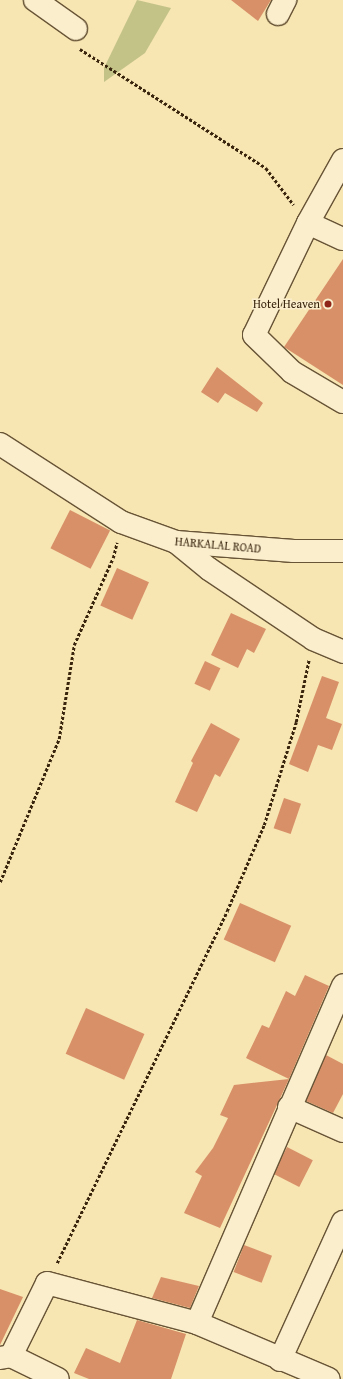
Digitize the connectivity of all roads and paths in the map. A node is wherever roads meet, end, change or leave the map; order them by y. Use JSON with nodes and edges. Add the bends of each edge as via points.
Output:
{"nodes":[{"id":1,"x":35,"y":0,"type":"edge"},
{"id":2,"x":76,"y":29,"type":"joint"},
{"id":3,"x":343,"y":160,"type":"edge"},
{"id":4,"x":308,"y":223,"type":"junction"},
{"id":5,"x":343,"y":239,"type":"edge"},
{"id":6,"x":343,"y":402,"type":"edge"},
{"id":7,"x":0,"y":444,"type":"edge"},
{"id":8,"x":121,"y":522,"type":"junction"},
{"id":9,"x":176,"y":542,"type":"junction"},
{"id":10,"x":343,"y":551,"type":"edge"},
{"id":11,"x":313,"y":639,"type":"junction"},
{"id":12,"x":343,"y":652,"type":"edge"},
{"id":13,"x":0,"y":882,"type":"edge"},
{"id":14,"x":343,"y":986,"type":"edge"},
{"id":15,"x":289,"y":1107,"type":"junction"},
{"id":16,"x":343,"y":1131,"type":"edge"},
{"id":17,"x":343,"y":1222,"type":"edge"},
{"id":18,"x":47,"y":1283,"type":"junction"},
{"id":19,"x":197,"y":1323,"type":"junction"},
{"id":20,"x":6,"y":1357,"type":"edge"},
{"id":21,"x":280,"y":1360,"type":"junction"},
{"id":22,"x":58,"y":1379,"type":"edge"},
{"id":23,"x":329,"y":1379,"type":"edge"}],
"edges":[{"from":1,"to":2,"type":"street"},
{"from":2,"to":4,"type":"path","via":[[75,43],[82,50],[266,168]]},
{"from":3,"to":4,"type":"street"},
{"from":4,"to":5,"type":"street"},
{"from":4,"to":6,"type":"street","via":[[254,335],[292,372]]},
{"from":7,"to":8,"type":"street","name":"HARKALAL ROAD"},
{"from":8,"to":9,"type":"street","name":"HARKALAL ROAD"},
{"from":8,"to":13,"type":"path","via":[[113,558],[74,645],[59,739]]},
{"from":9,"to":10,"type":"street","name":"HARKALAL ROAD"},
{"from":9,"to":11,"type":"street"},
{"from":11,"to":12,"type":"street"},
{"from":11,"to":18,"type":"path","via":[[296,722],[264,825],[227,911]]},
{"from":14,"to":15,"type":"street"},
{"from":15,"to":16,"type":"street"},
{"from":15,"to":19,"type":"street"},
{"from":17,"to":21,"type":"street"},
{"from":18,"to":19,"type":"street"},
{"from":18,"to":20,"type":"street"},
{"from":19,"to":21,"type":"street","via":[[248,1342]]},
{"from":20,"to":22,"type":"street"},
{"from":21,"to":23,"type":"street"}]}
